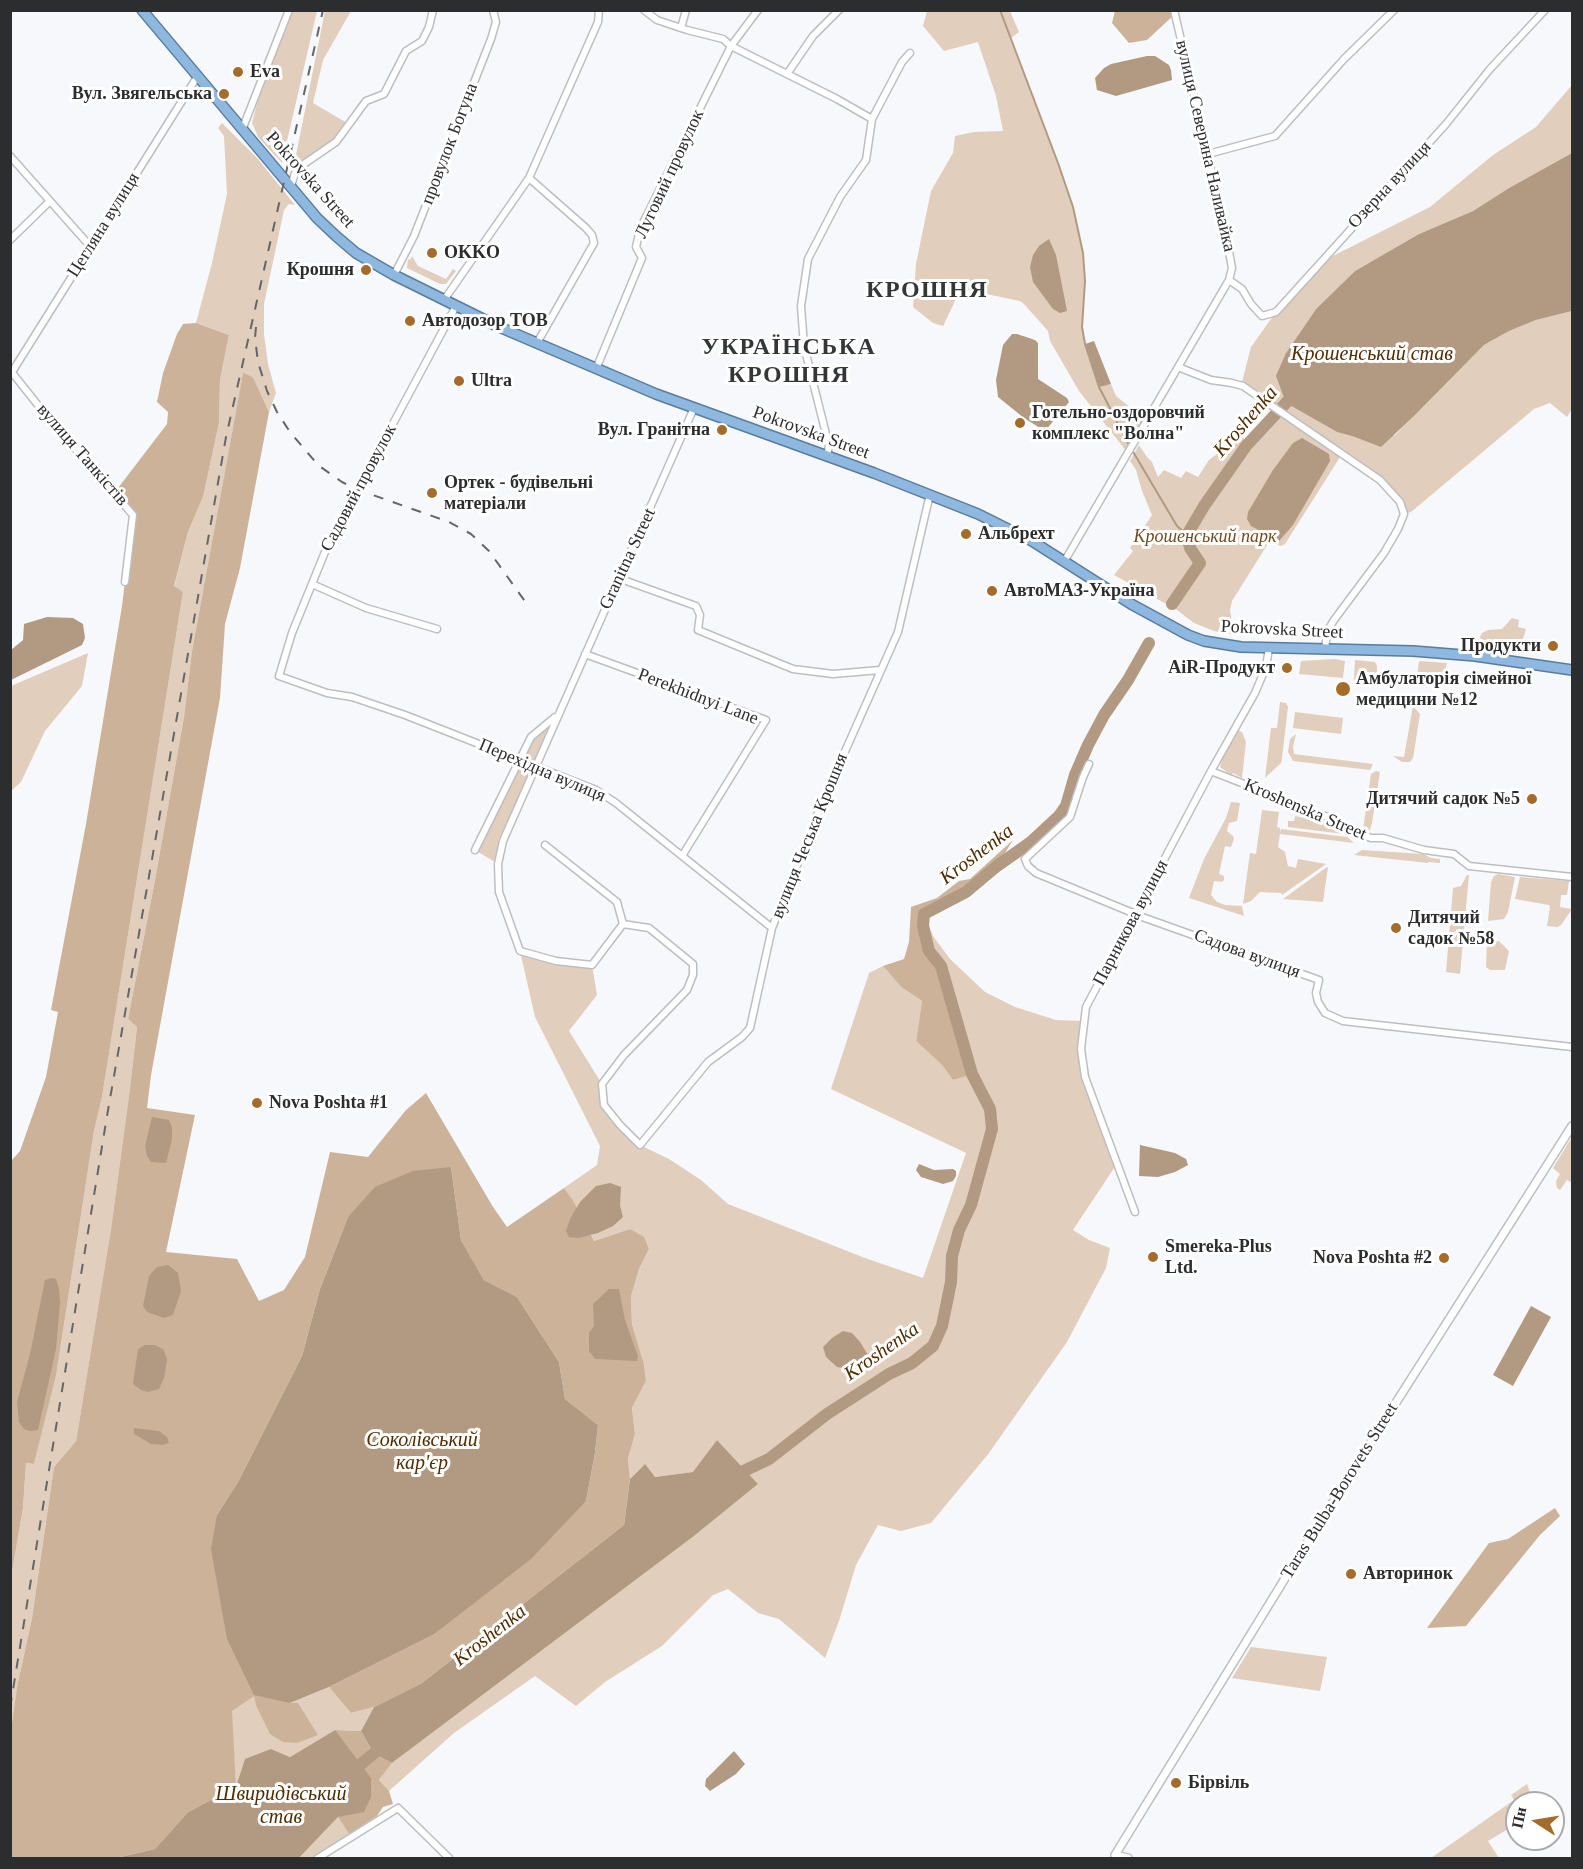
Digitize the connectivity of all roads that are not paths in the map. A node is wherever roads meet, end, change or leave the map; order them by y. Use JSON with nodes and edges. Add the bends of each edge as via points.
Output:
{"nodes":[{"id":1,"x":142,"y":10,"type":"edge"},
{"id":2,"x":289,"y":10,"type":"edge"},
{"id":3,"x":433,"y":10,"type":"edge"},
{"id":4,"x":493,"y":10,"type":"edge"},
{"id":5,"x":599,"y":10,"type":"edge"},
{"id":6,"x":644,"y":10,"type":"edge"},
{"id":7,"x":686,"y":10,"type":"edge"},
{"id":8,"x":748,"y":10,"type":"edge"},
{"id":9,"x":758,"y":10,"type":"edge"},
{"id":10,"x":839,"y":10,"type":"edge"},
{"id":11,"x":1174,"y":10,"type":"edge"},
{"id":12,"x":1394,"y":10,"type":"edge"},
{"id":13,"x":1545,"y":10,"type":"edge"},
{"id":14,"x":748,"y":22,"type":"junction"},
{"id":15,"x":681,"y":28,"type":"junction"},
{"id":16,"x":731,"y":46,"type":"junction"},
{"id":17,"x":910,"y":53,"type":"dead end"},
{"id":18,"x":787,"y":74,"type":"junction"},
{"id":19,"x":197,"y":77,"type":"junction"},
{"id":20,"x":872,"y":119,"type":"junction"},
{"id":21,"x":242,"y":130,"type":"junction"},
{"id":22,"x":1208,"y":154,"type":"junction"},
{"id":23,"x":10,"y":156,"type":"edge"},
{"id":24,"x":529,"y":178,"type":"junction"},
{"id":25,"x":291,"y":186,"type":"junction"},
{"id":26,"x":50,"y":201,"type":"junction"},
{"id":27,"x":10,"y":240,"type":"edge"},
{"id":28,"x":90,"y":246,"type":"junction"},
{"id":29,"x":394,"y":275,"type":"junction"},
{"id":30,"x":1229,"y":280,"type":"junction"},
{"id":31,"x":444,"y":300,"type":"junction"},
{"id":32,"x":456,"y":306,"type":"junction"},
{"id":33,"x":537,"y":343,"type":"junction"},
{"id":34,"x":1178,"y":367,"type":"junction"},
{"id":35,"x":596,"y":369,"type":"junction"},
{"id":36,"x":11,"y":371,"type":"edge"},
{"id":37,"x":694,"y":408,"type":"junction"},
{"id":38,"x":827,"y":456,"type":"junction"},
{"id":39,"x":930,"y":494,"type":"junction"},
{"id":40,"x":1064,"y":562,"type":"junction"},
{"id":41,"x":618,"y":579,"type":"junction"},
{"id":42,"x":125,"y":582,"type":"dead end"},
{"id":43,"x":312,"y":584,"type":"junction"},
{"id":44,"x":437,"y":628,"type":"dead end"},
{"id":45,"x":1269,"y":648,"type":"junction"},
{"id":46,"x":1325,"y":650,"type":"junction"},
{"id":47,"x":585,"y":654,"type":"junction"},
{"id":48,"x":880,"y":670,"type":"junction"},
{"id":49,"x":1572,"y":670,"type":"edge"},
{"id":50,"x":279,"y":676,"type":"joint"},
{"id":51,"x":561,"y":710,"type":"junction"},
{"id":52,"x":520,"y":760,"type":"junction"},
{"id":53,"x":1089,"y":764,"type":"dead end"},
{"id":54,"x":536,"y":766,"type":"junction"},
{"id":55,"x":1211,"y":771,"type":"junction"},
{"id":56,"x":545,"y":845,"type":"dead end"},
{"id":57,"x":475,"y":850,"type":"dead end"},
{"id":58,"x":682,"y":856,"type":"junction"},
{"id":59,"x":1572,"y":878,"type":"edge"},
{"id":60,"x":1136,"y":913,"type":"junction"},
{"id":61,"x":623,"y":924,"type":"junction"},
{"id":62,"x":772,"y":928,"type":"junction"},
{"id":63,"x":1572,"y":1047,"type":"edge"},
{"id":64,"x":1572,"y":1126,"type":"edge"},
{"id":65,"x":1135,"y":1212,"type":"dead end"},
{"id":66,"x":443,"y":1853,"type":"junction"},
{"id":67,"x":1114,"y":1857,"type":"edge"},
{"id":68,"x":318,"y":1858,"type":"edge"},
{"id":69,"x":436,"y":1858,"type":"edge"},
{"id":70,"x":448,"y":1858,"type":"edge"},
{"id":71,"x":1128,"y":1858,"type":"edge"}],
"edges":[{"from":1,"to":19,"type":"highway","name":"Pokrovska Street"},
{"from":2,"to":21,"type":"street"},
{"from":3,"to":25,"type":"street","via":[[422,41],[406,51],[384,94],[366,101],[336,142],[301,166]]},
{"from":4,"to":29,"type":"street","name":"провулок Богуна","via":[[495,22],[487,50],[414,236]]},
{"from":5,"to":24,"type":"street","via":[[598,22]]},
{"from":6,"to":15,"type":"street","via":[[657,20]]},
{"from":7,"to":15,"type":"street"},
{"from":8,"to":14,"type":"street"},
{"from":9,"to":14,"type":"street"},
{"from":10,"to":18,"type":"street","via":[[813,36]]},
{"from":11,"to":22,"type":"street","name":"вулиця Северина Наливайка"},
{"from":12,"to":22,"type":"street","via":[[1275,136]]},
{"from":13,"to":30,"type":"street","name":"Озерна вулиця","via":[[1276,312],[1262,316],[1242,289]]},
{"from":14,"to":16,"type":"street"},
{"from":15,"to":16,"type":"street","via":[[723,39]]},
{"from":16,"to":18,"type":"street"},
{"from":16,"to":35,"type":"street","name":"Луговий провулок","via":[[640,229],[636,247],[642,258]]},
{"from":17,"to":20,"type":"street"},
{"from":18,"to":20,"type":"street"},
{"from":19,"to":21,"type":"highway","name":"Pokrovska Street"},
{"from":19,"to":28,"type":"street","name":"Цегляна вулиця"},
{"from":20,"to":38,"type":"street","via":[[866,160],[840,197],[808,259],[801,306],[804,346],[829,446]]},
{"from":21,"to":25,"type":"highway","name":"Pokrovska Street"},
{"from":22,"to":30,"type":"street","name":"вулиця Северина Наливайка","via":[[1232,267]]},
{"from":23,"to":26,"type":"street"},
{"from":24,"to":31,"type":"street"},
{"from":24,"to":33,"type":"street","via":[[586,228],[594,243]]},
{"from":25,"to":29,"type":"highway","name":"Pokrovska Street","via":[[336,236]]},
{"from":26,"to":27,"type":"street"},
{"from":26,"to":28,"type":"street"},
{"from":28,"to":36,"type":"street","name":"Цегляна вулиця"},
{"from":29,"to":31,"type":"highway","name":"Pokrovska Street"},
{"from":30,"to":34,"type":"street"},
{"from":31,"to":32,"type":"highway","name":"Pokrovska Street"},
{"from":32,"to":33,"type":"highway","name":"Pokrovska Street"},
{"from":32,"to":43,"type":"street","name":"Садовий провулок","via":[[352,497]]},
{"from":33,"to":35,"type":"highway","name":"Pokrovska Street"},
{"from":34,"to":40,"type":"street"},
{"from":34,"to":46,"type":"street","via":[[1211,380],[1239,384],[1380,480],[1400,502],[1404,514],[1384,553],[1327,632]]},
{"from":35,"to":37,"type":"highway","name":"Pokrovska Street"},
{"from":36,"to":42,"type":"street","name":"вулиця Танкістів","via":[[134,515]]},
{"from":37,"to":38,"type":"highway","name":"Pokrovska Street"},
{"from":37,"to":41,"type":"street","name":"Granitna Street"},
{"from":38,"to":39,"type":"highway","name":"Pokrovska Street"},
{"from":39,"to":40,"type":"highway","name":"Pokrovska Street","via":[[1011,530]]},
{"from":39,"to":48,"type":"street","name":"вулиця Чеська Крошня","via":[[898,632]]},
{"from":40,"to":45,"type":"highway","name":"Pokrovska Street","via":[[1188,635],[1220,645]]},
{"from":41,"to":47,"type":"street","name":"Granitna Street"},
{"from":41,"to":48,"type":"street","via":[[696,606],[700,615],[698,630],[793,669],[833,674]]},
{"from":43,"to":44,"type":"street","via":[[366,608]]},
{"from":43,"to":50,"type":"street","name":"Садовий провулок"},
{"from":45,"to":46,"type":"highway","name":"Pokrovska Street"},
{"from":45,"to":55,"type":"street","name":"Парникова вулиця","via":[[1256,693]]},
{"from":46,"to":49,"type":"highway","name":"Pokrovska Street","via":[[1475,656]]},
{"from":47,"to":51,"type":"street","name":"Granitna Street"},
{"from":47,"to":58,"type":"street","name":"Perekhidnyi Lane","via":[[766,720]]},
{"from":48,"to":62,"type":"street","name":"вулиця Чеська Крошня"},
{"from":50,"to":52,"type":"street","name":"Перехідна вулиця","via":[[405,715]]},
{"from":51,"to":52,"type":"street","name":"Granitna Street","via":[[531,737]]},
{"from":51,"to":54,"type":"street","name":"Granitna Street"},
{"from":52,"to":54,"type":"street","name":"Перехідна вулиця"},
{"from":52,"to":57,"type":"street","name":"Granitna Street"},
{"from":53,"to":60,"type":"street","name":"Садова вулиця","via":[[1070,817],[1026,859],[1028,866],[1076,891]]},
{"from":54,"to":58,"type":"street","name":"Перехідна вулиця","via":[[596,790]]},
{"from":54,"to":61,"type":"street","name":"Granitna Street","via":[[503,841],[498,864],[499,892],[520,951],[592,965]]},
{"from":55,"to":59,"type":"street","name":"Kroshenska Street","via":[[1329,817],[1371,838],[1454,854],[1469,866]]},
{"from":55,"to":60,"type":"street","name":"Парникова вулиця"},
{"from":56,"to":61,"type":"street","via":[[617,902]]},
{"from":58,"to":62,"type":"street","name":"Перехідна вулиця"},
{"from":60,"to":63,"type":"street","name":"Садова вулиця","via":[[1319,980],[1318,1002],[1325,1013],[1343,1021]]},
{"from":60,"to":65,"type":"street","name":"Парникова вулиця","via":[[1086,1007],[1081,1049],[1085,1077]]},
{"from":61,"to":62,"type":"street","name":"вулиця Чеська Крошня","via":[[649,928],[693,964],[687,990],[624,1055],[602,1084],[604,1105],[640,1145],[708,1062],[750,1028]]},
{"from":64,"to":67,"type":"street","name":"Taras Bulba-Borovets Street"},
{"from":66,"to":68,"type":"street","via":[[398,1808]]},
{"from":66,"to":69,"type":"street"},
{"from":66,"to":70,"type":"street"},
{"from":67,"to":71,"type":"street"}]}
